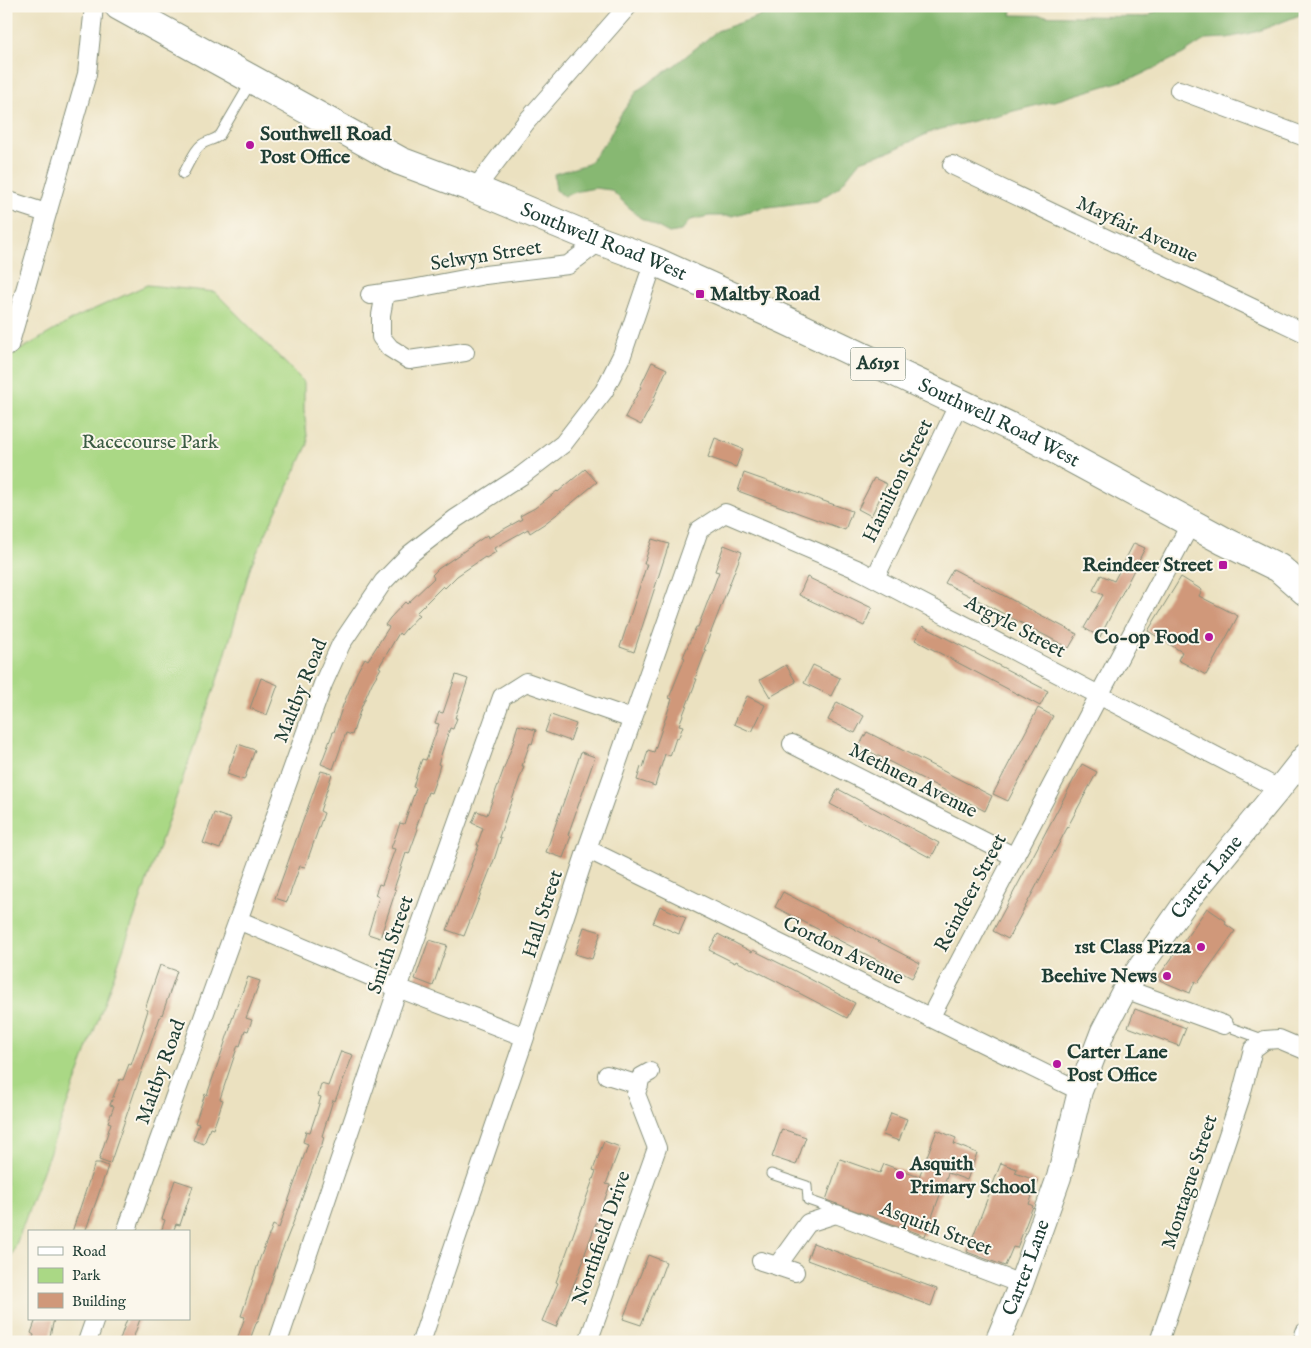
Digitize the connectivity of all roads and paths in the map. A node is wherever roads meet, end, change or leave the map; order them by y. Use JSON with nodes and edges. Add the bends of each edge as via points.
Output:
{"nodes":[{"id":1,"x":94,"y":6,"type":"edge"},
{"id":2,"x":119,"y":6,"type":"edge"},
{"id":3,"x":628,"y":6,"type":"edge"},
{"id":4,"x":252,"y":80,"type":"junction"},
{"id":5,"x":1179,"y":90,"type":"dead end"},
{"id":6,"x":1305,"y":137,"type":"edge"},
{"id":7,"x":952,"y":165,"type":"dead end"},
{"id":8,"x":183,"y":174,"type":"dead end"},
{"id":9,"x":475,"y":189,"type":"junction"},
{"id":10,"x":6,"y":200,"type":"edge"},
{"id":11,"x":46,"y":213,"type":"junction"},
{"id":12,"x":600,"y":241,"type":"junction"},
{"id":13,"x":654,"y":261,"type":"junction"},
{"id":14,"x":14,"y":302,"type":"edge"},
{"id":15,"x":1305,"y":333,"type":"edge"},
{"id":16,"x":9,"y":346,"type":"dead end"},
{"id":17,"x":465,"y":352,"type":"dead end"},
{"id":18,"x":960,"y":403,"type":"junction"},
{"id":19,"x":725,"y":513,"type":"joint"},
{"id":20,"x":1191,"y":523,"type":"junction"},
{"id":21,"x":1292,"y":570,"type":"edge"},
{"id":22,"x":875,"y":578,"type":"junction"},
{"id":23,"x":1305,"y":591,"type":"edge"},
{"id":24,"x":1100,"y":695,"type":"junction"},
{"id":25,"x":632,"y":719,"type":"junction"},
{"id":26,"x":792,"y":744,"type":"dead end"},
{"id":27,"x":1305,"y":756,"type":"edge"},
{"id":28,"x":1279,"y":790,"type":"junction"},
{"id":29,"x":587,"y":849,"type":"junction"},
{"id":30,"x":1014,"y":857,"type":"junction"},
{"id":31,"x":238,"y":920,"type":"junction"},
{"id":32,"x":398,"y":988,"type":"junction"},
{"id":33,"x":1125,"y":989,"type":"junction"},
{"id":34,"x":930,"y":1018,"type":"junction"},
{"id":35,"x":1224,"y":1025,"type":"joint"},
{"id":36,"x":525,"y":1037,"type":"junction"},
{"id":37,"x":1265,"y":1040,"type":"junction"},
{"id":38,"x":1305,"y":1050,"type":"edge"},
{"id":39,"x":607,"y":1075,"type":"dead end"},
{"id":40,"x":1080,"y":1091,"type":"junction"},
{"id":41,"x":771,"y":1174,"type":"dead end"},
{"id":42,"x":836,"y":1214,"type":"junction"},
{"id":43,"x":127,"y":1230,"type":"edge"},
{"id":44,"x":795,"y":1272,"type":"dead end"},
{"id":45,"x":1022,"y":1284,"type":"junction"},
{"id":46,"x":95,"y":1320,"type":"edge"},
{"id":47,"x":1305,"y":1332,"type":"edge"},
{"id":48,"x":87,"y":1342,"type":"edge"},
{"id":49,"x":278,"y":1342,"type":"edge"},
{"id":50,"x":421,"y":1342,"type":"edge"},
{"id":51,"x":588,"y":1342,"type":"edge"},
{"id":52,"x":997,"y":1342,"type":"edge"},
{"id":53,"x":1159,"y":1342,"type":"edge"},
{"id":54,"x":1302,"y":1342,"type":"edge"}],
"edges":[{"from":1,"to":11,"type":"street","via":[[87,74]]},
{"from":2,"to":4,"type":"main road","name":"Southwell Road West","number":"A6191"},
{"from":3,"to":9,"type":"street","via":[[527,121]]},
{"from":4,"to":8,"type":"lane","via":[[220,136],[202,144]]},
{"from":4,"to":9,"type":"main road","name":"Southwell Road West","number":"A6191","via":[[400,161]]},
{"from":5,"to":6,"type":"street"},
{"from":7,"to":15,"type":"street","name":"Mayfair Avenue"},
{"from":9,"to":12,"type":"main road","name":"Southwell Road West","number":"A6191"},
{"from":10,"to":11,"type":"street"},
{"from":11,"to":14,"type":"street"},
{"from":12,"to":13,"type":"main road","name":"Southwell Road West","number":"A6191"},
{"from":12,"to":17,"type":"street","name":"Selwyn Street","via":[[568,265],[485,275],[378,294],[381,338],[390,348],[410,360]]},
{"from":13,"to":18,"type":"main road","name":"Southwell Road West","number":"A6191"},
{"from":13,"to":31,"type":"street","name":"Maltby Road","via":[[622,355],[604,391],[563,444],[410,554],[382,582],[342,644],[323,684]]},
{"from":14,"to":16,"type":"street"},
{"from":18,"to":20,"type":"main road","name":"Southwell Road West","number":"A6191","via":[[1032,437]]},
{"from":18,"to":22,"type":"street","name":"Hamilton Street"},
{"from":19,"to":22,"type":"street","name":"Argyle Street"},
{"from":19,"to":25,"type":"street","name":"Hall Street","via":[[699,530]]},
{"from":20,"to":21,"type":"main road","name":"Southwell Road West","number":"A6191"},
{"from":20,"to":24,"type":"street","name":"Reindeer Street"},
{"from":21,"to":23,"type":"main road","name":"Southwell Road West","number":"A6191"},
{"from":22,"to":24,"type":"street","name":"Argyle Street"},
{"from":24,"to":28,"type":"street","name":"Argyle Street"},
{"from":24,"to":30,"type":"street","name":"Reindeer Street"},
{"from":25,"to":29,"type":"street","name":"Hall Street"},
{"from":25,"to":32,"type":"street","name":"Smith Street","via":[[526,682],[502,697]]},
{"from":26,"to":30,"type":"street","name":"Methuen Avenue"},
{"from":27,"to":28,"type":"main road","name":"Carter Lane"},
{"from":28,"to":33,"type":"main road","name":"Carter Lane","via":[[1186,902]]},
{"from":29,"to":34,"type":"street","name":"Gordon Avenue"},
{"from":29,"to":36,"type":"street","name":"Hall Street"},
{"from":30,"to":34,"type":"street","name":"Reindeer Street"},
{"from":31,"to":32,"type":"street"},
{"from":31,"to":43,"type":"street","name":"Maltby Road"},
{"from":32,"to":36,"type":"street"},
{"from":32,"to":49,"type":"street","name":"Smith Street"},
{"from":33,"to":35,"type":"street"},
{"from":33,"to":40,"type":"main road","name":"Carter Lane","via":[[1103,1031]]},
{"from":34,"to":40,"type":"street","name":"Gordon Avenue"},
{"from":35,"to":37,"type":"lane"},
{"from":36,"to":50,"type":"street","name":"Hall Street"},
{"from":37,"to":38,"type":"street","via":[[1279,1039]]},
{"from":37,"to":53,"type":"street","name":"Montague Street","via":[[1253,1049],[1240,1099]]},
{"from":39,"to":51,"type":"street","name":"Northfield Drive","via":[[644,1078],[636,1094],[657,1148]]},
{"from":40,"to":45,"type":"main road","name":"Carter Lane","via":[[1059,1177]]},
{"from":41,"to":42,"type":"lane","via":[[807,1186],[808,1200],[828,1207]]},
{"from":42,"to":44,"type":"street","via":[[808,1223],[769,1264]]},
{"from":42,"to":45,"type":"street","name":"Asquith Street"},
{"from":45,"to":52,"type":"main road","name":"Carter Lane"},
{"from":46,"to":48,"type":"street"},
{"from":47,"to":54,"type":"street"}]}
